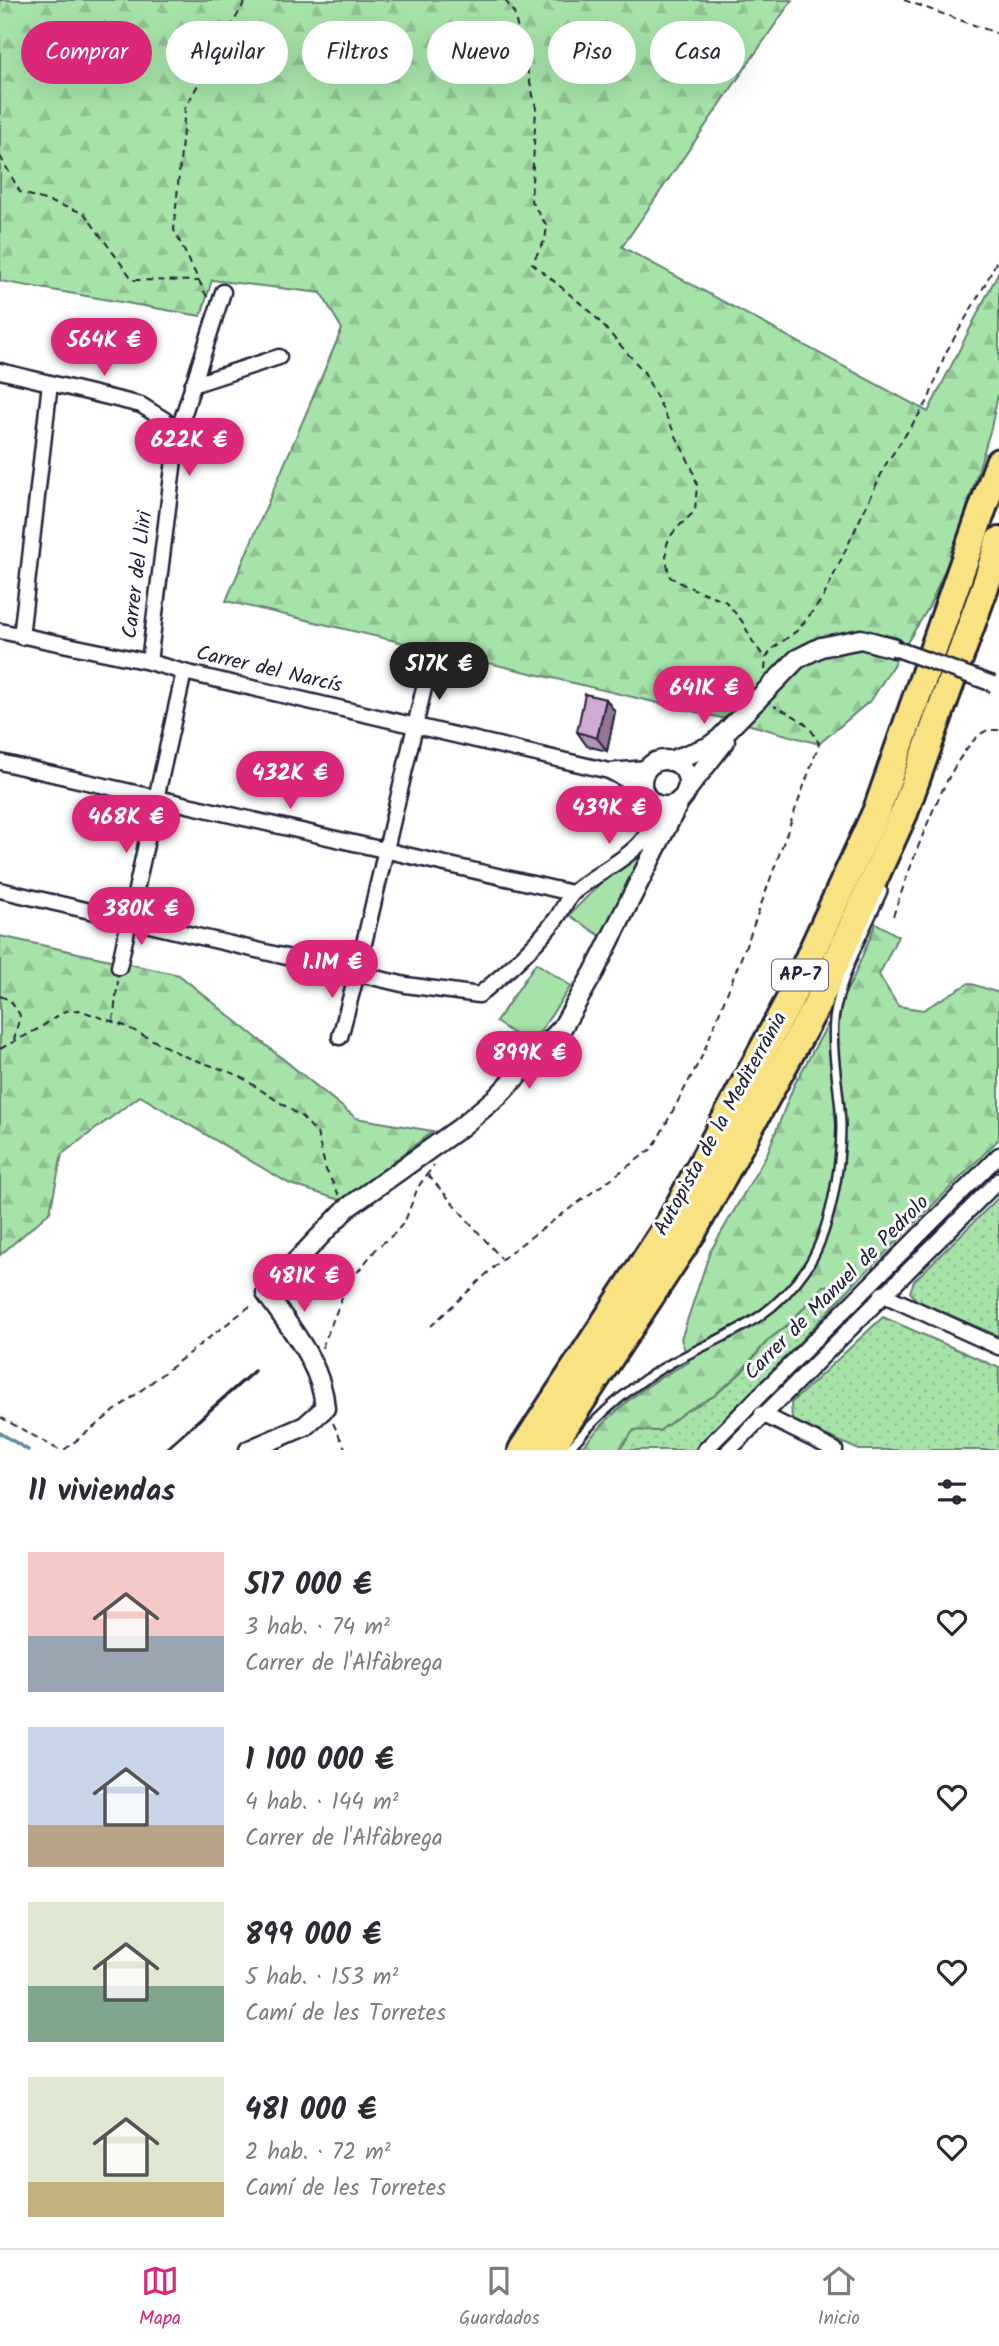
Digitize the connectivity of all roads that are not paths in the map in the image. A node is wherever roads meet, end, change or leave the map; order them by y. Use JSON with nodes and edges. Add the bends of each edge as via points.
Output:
{"nodes":[{"id":1,"x":223,"y":292,"type":"dead end"},
{"id":2,"x":279,"y":357,"type":"dead end"},
{"id":3,"x":0,"y":371,"type":"edge"},
{"id":4,"x":50,"y":383,"type":"junction"},
{"id":5,"x":192,"y":385,"type":"junction"},
{"id":6,"x":177,"y":435,"type":"junction"},
{"id":7,"x":999,"y":462,"type":"edge"},
{"id":8,"x":999,"y":541,"type":"edge"},
{"id":9,"x":0,"y":631,"type":"edge"},
{"id":10,"x":21,"y":637,"type":"junction"},
{"id":11,"x":894,"y":648,"type":"joint"},
{"id":12,"x":149,"y":662,"type":"junction"},
{"id":13,"x":428,"y":671,"type":"dead end"},
{"id":14,"x":184,"y":672,"type":"junction"},
{"id":15,"x":996,"y":685,"type":"edge"},
{"id":16,"x":747,"y":710,"type":"junction"},
{"id":17,"x":415,"y":726,"type":"junction"},
{"id":18,"x":670,"y":761,"type":"junction"},
{"id":19,"x":0,"y":762,"type":"edge"},
{"id":20,"x":648,"y":768,"type":"junction"},
{"id":21,"x":609,"y":771,"type":"junction"},
{"id":22,"x":643,"y":789,"type":"junction"},
{"id":23,"x":683,"y":796,"type":"junction"},
{"id":24,"x":157,"y":798,"type":"junction"},
{"id":25,"x":659,"y":805,"type":"junction"},
{"id":26,"x":890,"y":845,"type":"junction"},
{"id":27,"x":385,"y":851,"type":"junction"},
{"id":28,"x":886,"y":876,"type":"dead end"},
{"id":29,"x":884,"y":887,"type":"dead end"},
{"id":30,"x":0,"y":890,"type":"edge"},
{"id":31,"x":572,"y":893,"type":"junction"},
{"id":32,"x":128,"y":920,"type":"junction"},
{"id":33,"x":119,"y":970,"type":"road end"},
{"id":34,"x":357,"y":973,"type":"junction"},
{"id":35,"x":340,"y":1037,"type":"dead end"},
{"id":36,"x":999,"y":1155,"type":"edge"},
{"id":37,"x":999,"y":1180,"type":"edge"},
{"id":38,"x":882,"y":1294,"type":"junction"},
{"id":39,"x":999,"y":1347,"type":"edge"},
{"id":40,"x":762,"y":1414,"type":"junction"},
{"id":41,"x":249,"y":1450,"type":"edge"},
{"id":42,"x":522,"y":1450,"type":"edge"},
{"id":43,"x":549,"y":1450,"type":"edge"},
{"id":44,"x":568,"y":1450,"type":"edge"},
{"id":45,"x":705,"y":1450,"type":"edge"},
{"id":46,"x":729,"y":1450,"type":"edge"},
{"id":47,"x":835,"y":1450,"type":"edge"}],
"edges":[{"from":1,"to":5,"type":"street","name":"Carrer del Lliri"},
{"from":2,"to":5,"type":"street"},
{"from":3,"to":4,"type":"street"},
{"from":4,"to":6,"type":"street","via":[[141,405],[165,420]]},
{"from":4,"to":10,"type":"street"},
{"from":5,"to":6,"type":"street","name":"Carrer del Lliri"},
{"from":6,"to":12,"type":"street","name":"Carrer del Lliri"},
{"from":7,"to":42,"type":"highway","name":"Autopista de la Mediterrània","number":"AP-7","via":[[877,810],[789,1001],[672,1219]]},
{"from":8,"to":26,"type":"highway","name":"Autopista de la Mediterrània","number":"AP-7"},
{"from":9,"to":10,"type":"street","name":"Carrer del Narcís"},
{"from":10,"to":12,"type":"street","name":"Carrer del Narcís"},
{"from":11,"to":15,"type":"street","bridge":true},
{"from":11,"to":16,"type":"street","via":[[861,639],[821,647],[797,659]]},
{"from":12,"to":14,"type":"street","name":"Carrer del Narcís"},
{"from":13,"to":17,"type":"street"},
{"from":14,"to":17,"type":"street","name":"Carrer del Narcís"},
{"from":14,"to":24,"type":"street"},
{"from":16,"to":18,"type":"street","via":[[708,747]]},
{"from":16,"to":23,"type":"street"},
{"from":17,"to":21,"type":"street","name":"Carrer del Narcís"},
{"from":17,"to":27,"type":"street"},
{"from":18,"to":20,"type":"street"},
{"from":18,"to":23,"type":"street","via":[[686,776]]},
{"from":19,"to":24,"type":"street"},
{"from":20,"to":21,"type":"street","name":"Carrer del Narcís"},
{"from":20,"to":22,"type":"street"},
{"from":21,"to":22,"type":"street","name":"Carrer del Narcís"},
{"from":22,"to":25,"type":"street","via":[[649,800]]},
{"from":23,"to":25,"type":"street","via":[[670,806]]},
{"from":23,"to":41,"type":"street","via":[[562,1028],[498,1096],[461,1127],[347,1208],[266,1293],[310,1356],[323,1388],[325,1408],[305,1426]]},
{"from":24,"to":27,"type":"street"},
{"from":24,"to":32,"type":"street"},
{"from":25,"to":31,"type":"street","via":[[650,835]]},
{"from":26,"to":28,"type":"lane"},
{"from":26,"to":43,"type":"highway","name":"Autopista de la Mediterrània","number":"AP-7","via":[[815,1008],[692,1233]]},
{"from":27,"to":31,"type":"street"},
{"from":27,"to":34,"type":"street"},
{"from":29,"to":44,"type":"lane","via":[[855,951],[834,1019],[841,1126],[838,1164],[820,1240],[807,1267],[783,1298],[760,1317],[640,1382],[603,1412]]},
{"from":30,"to":32,"type":"street"},
{"from":31,"to":34,"type":"street","via":[[557,918],[516,964],[479,995]]},
{"from":32,"to":33,"type":"street"},
{"from":32,"to":34,"type":"street"},
{"from":34,"to":35,"type":"street"},
{"from":36,"to":45,"type":"street","name":"Carrer de Manuel de Pedrolo"},
{"from":37,"to":38,"type":"street","name":"Carrer de Manuel de Pedrolo"},
{"from":38,"to":39,"type":"street"},
{"from":38,"to":40,"type":"street","name":"Carrer de Manuel de Pedrolo"},
{"from":40,"to":46,"type":"street","name":"Carrer de Manuel de Pedrolo"},
{"from":40,"to":47,"type":"street"}]}
